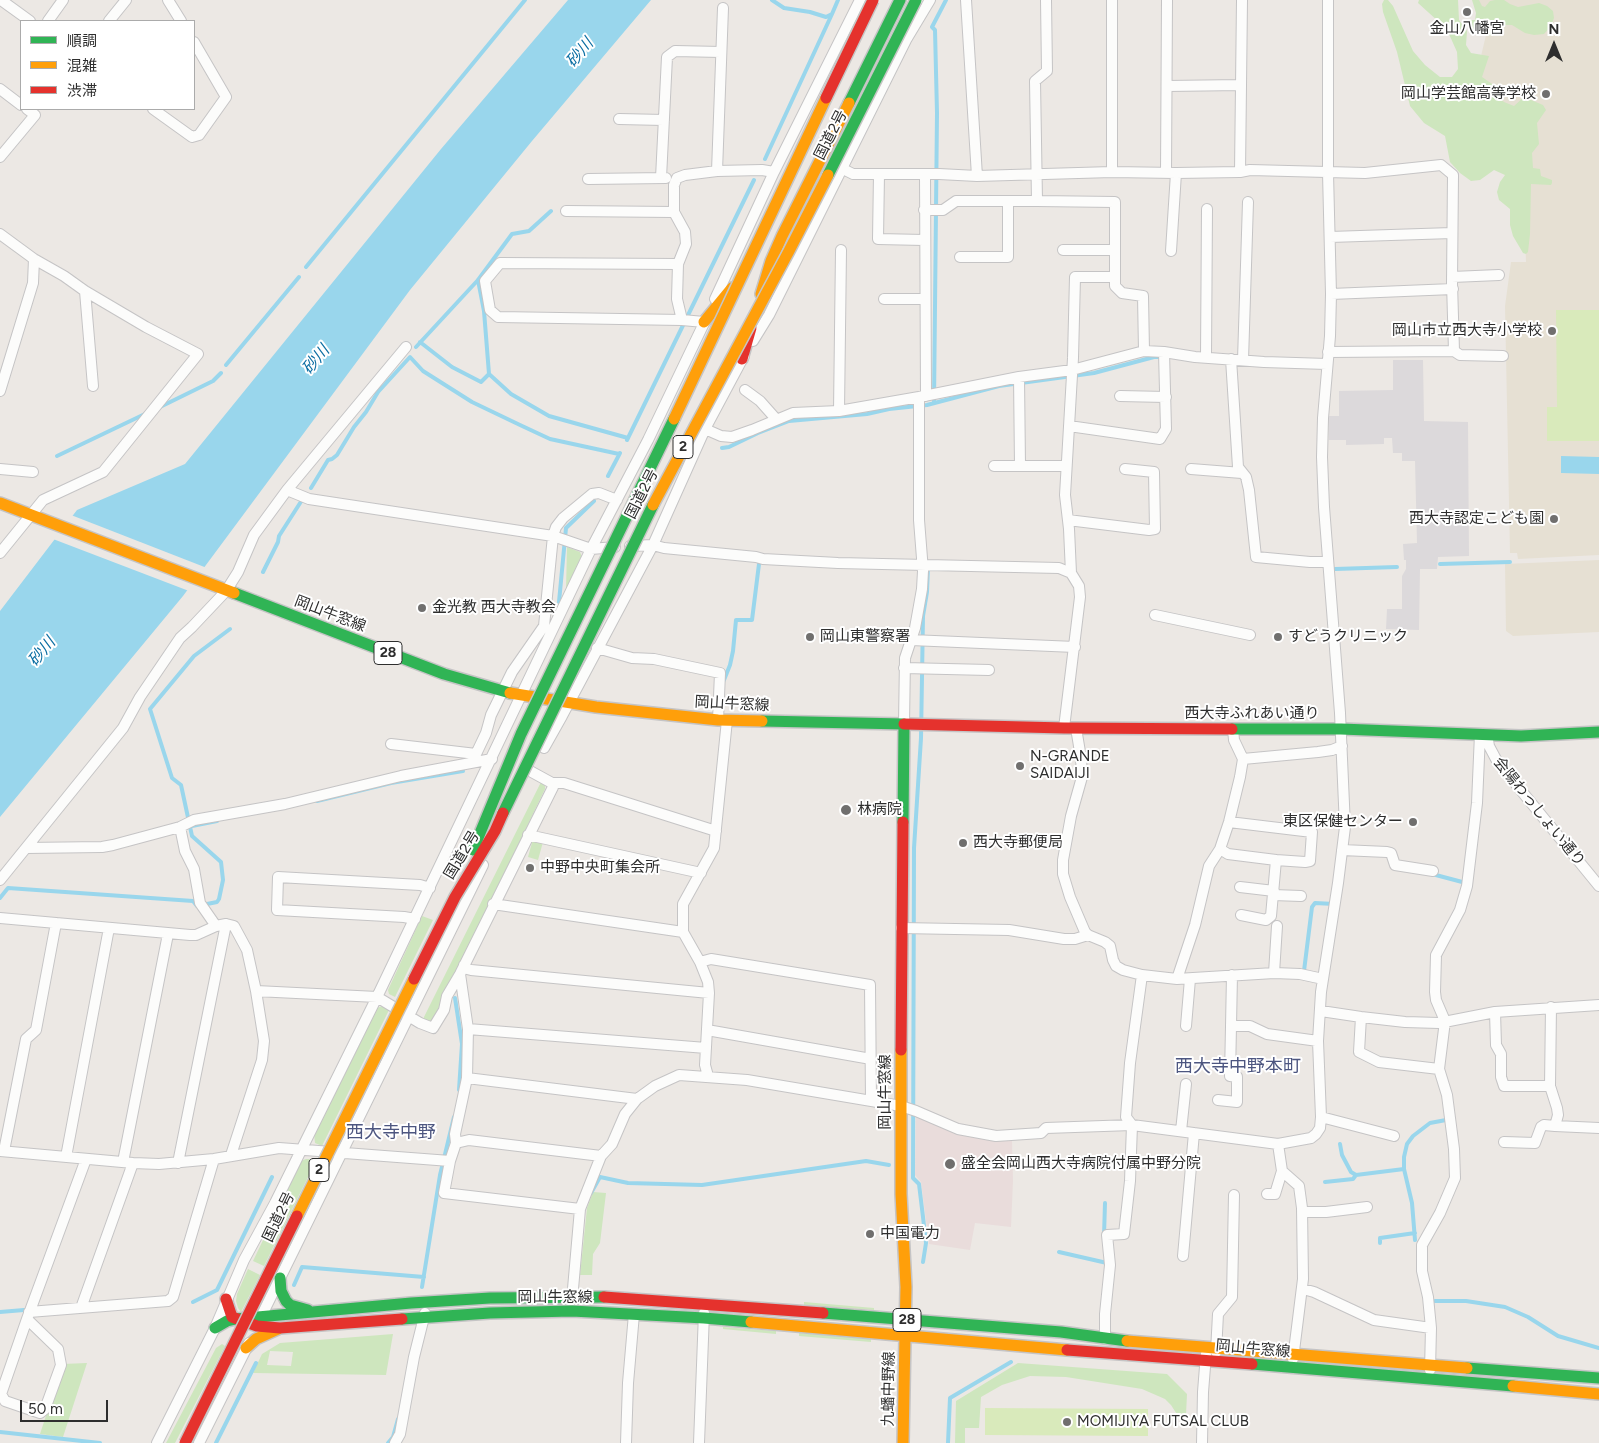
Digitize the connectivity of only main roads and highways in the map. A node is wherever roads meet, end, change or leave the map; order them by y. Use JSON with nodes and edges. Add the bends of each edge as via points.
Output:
{"nodes":[{"id":1,"x":873,"y":0,"type":"edge"},
{"id":2,"x":887,"y":0,"type":"edge"},
{"id":3,"x":900,"y":0,"type":"edge"},
{"id":4,"x":916,"y":0,"type":"edge"},
{"id":5,"x":879,"y":16,"type":"dead end"},
{"id":6,"x":846,"y":83,"type":"dead end"},
{"id":7,"x":704,"y":322,"type":"road end"},
{"id":8,"x":742,"y":359,"type":"road end"},
{"id":9,"x":0,"y":503,"type":"edge"},
{"id":10,"x":904,"y":724,"type":"junction"},
{"id":11,"x":1599,"y":732,"type":"edge"},
{"id":12,"x":455,"y":897,"type":"junction"},
{"id":13,"x":280,"y":1278,"type":"road end"},
{"id":14,"x":226,"y":1299,"type":"road end"},
{"id":15,"x":313,"y":1311,"type":"junction"},
{"id":16,"x":236,"y":1320,"type":"junction"},
{"id":17,"x":905,"y":1320,"type":"junction"},
{"id":18,"x":259,"y":1322,"type":"junction"},
{"id":19,"x":215,"y":1328,"type":"road end"},
{"id":20,"x":280,"y":1328,"type":"junction"},
{"id":21,"x":905,"y":1336,"type":"junction"},
{"id":22,"x":246,"y":1348,"type":"road end"},
{"id":23,"x":1599,"y":1378,"type":"edge"},
{"id":24,"x":1599,"y":1394,"type":"edge"},
{"id":25,"x":185,"y":1443,"type":"edge"},
{"id":26,"x":902,"y":1443,"type":"edge"}],
"edges":[{"from":1,"to":12,"type":"main road","name":"国道2号","number":"2","bridge":true,"via":[[521,734]]},
{"from":2,"to":5,"type":"main road"},
{"from":3,"to":8,"type":"main road","via":[[782,236],[771,261]]},
{"from":4,"to":12,"type":"main road","name":"国道2号","number":"2","bridge":true,"via":[[789,251],[647,517],[495,831]]},
{"from":6,"to":7,"type":"main road","via":[[773,232]]},
{"from":9,"to":10,"type":"main road","name":"岡山牛窓線","number":"28","via":[[444,674],[503,692],[569,704],[723,720]]},
{"from":10,"to":11,"type":"main road","name":"西大寺ふれあい通り","via":[[1341,729],[1521,736]]},
{"from":10,"to":17,"type":"main road","name":"岡山牛窓線","number":"28","via":[[910,928],[909,1109],[901,1194]]},
{"from":12,"to":25,"type":"main road","name":"国道2号","number":"2","bridge":true},
{"from":13,"to":15,"type":"main road","via":[[283,1296],[290,1305]]},
{"from":14,"to":16,"type":"main road"},
{"from":15,"to":17,"type":"main road","name":"岡山牛窓線","number":"28","via":[[490,1298],[572,1297],[704,1302]]},
{"from":15,"to":18,"type":"main road","name":"岡山牛窓線","number":"28"},
{"from":16,"to":18,"type":"main road","name":"岡山牛窓線","number":"28"},
{"from":16,"to":19,"type":"main road","name":"岡山牛窓線","number":"28"},
{"from":17,"to":21,"type":"main road","name":"岡山牛窓線","number":"28"},
{"from":17,"to":23,"type":"main road","name":"岡山牛窓線","number":"28"},
{"from":18,"to":20,"type":"main road","name":"岡山牛窓線","number":"28"},
{"from":20,"to":21,"type":"main road","name":"岡山牛窓線","number":"28","via":[[490,1313],[572,1312],[704,1318]]},
{"from":20,"to":22,"type":"main road"},
{"from":21,"to":24,"type":"main road","name":"岡山牛窓線","number":"28"},
{"from":21,"to":26,"type":"main road","name":"九蟠中野線"}]}
